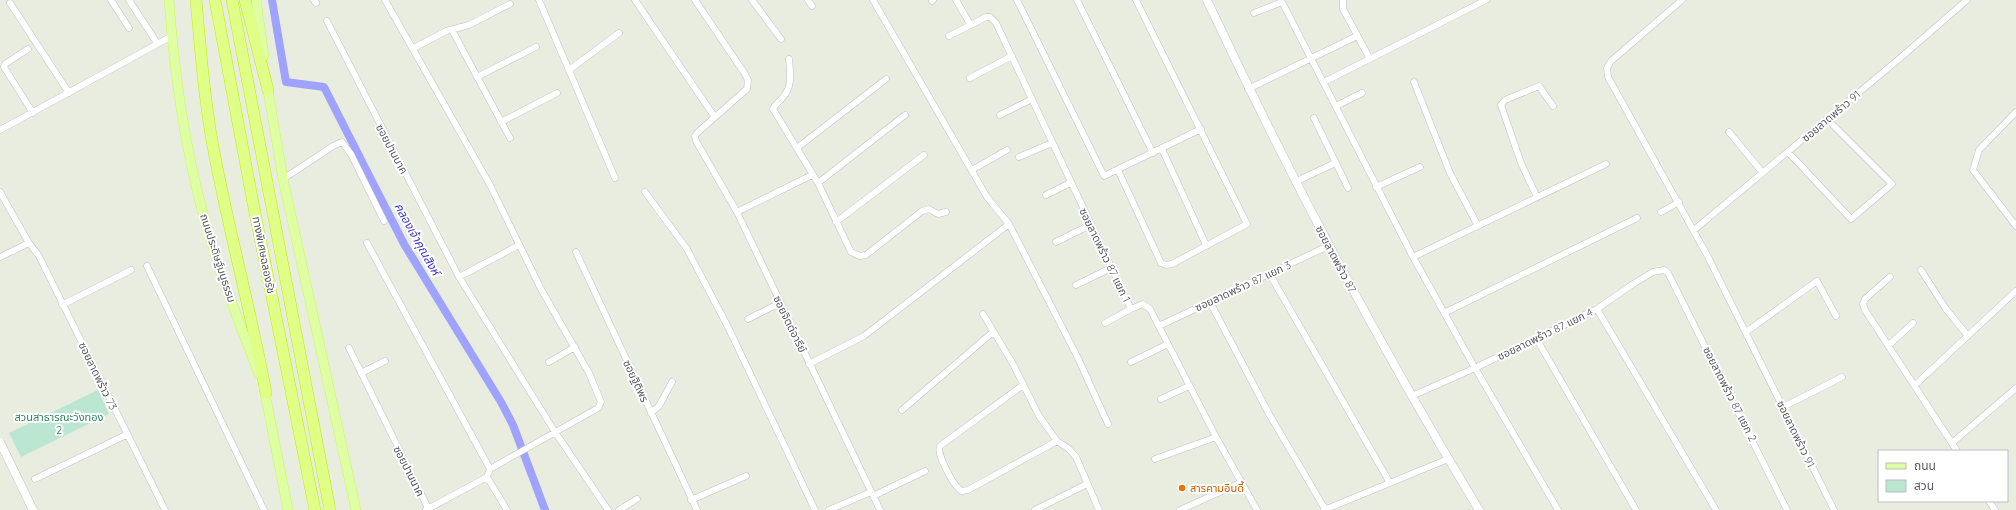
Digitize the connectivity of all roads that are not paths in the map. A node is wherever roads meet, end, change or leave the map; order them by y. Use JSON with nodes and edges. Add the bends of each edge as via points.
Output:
{"nodes":[{"id":1,"x":110,"y":0,"type":"edge"},
{"id":2,"x":129,"y":0,"type":"edge"},
{"id":3,"x":169,"y":0,"type":"edge"},
{"id":4,"x":196,"y":0,"type":"edge"},
{"id":5,"x":216,"y":0,"type":"edge"},
{"id":6,"x":232,"y":0,"type":"edge"},
{"id":7,"x":245,"y":0,"type":"edge"},
{"id":8,"x":256,"y":0,"type":"edge"},
{"id":9,"x":386,"y":0,"type":"edge"},
{"id":10,"x":539,"y":0,"type":"edge"},
{"id":11,"x":635,"y":0,"type":"edge"},
{"id":12,"x":695,"y":0,"type":"edge"},
{"id":13,"x":752,"y":0,"type":"edge"},
{"id":14,"x":873,"y":0,"type":"edge"},
{"id":15,"x":956,"y":0,"type":"edge"},
{"id":16,"x":1017,"y":0,"type":"edge"},
{"id":17,"x":1077,"y":0,"type":"edge"},
{"id":18,"x":1136,"y":0,"type":"edge"},
{"id":19,"x":1207,"y":0,"type":"edge"},
{"id":20,"x":1343,"y":0,"type":"edge"},
{"id":21,"x":1486,"y":0,"type":"edge"},
{"id":22,"x":1682,"y":0,"type":"edge"},
{"id":23,"x":1967,"y":0,"type":"edge"},
{"id":24,"x":1282,"y":1,"type":"edge"},
{"id":25,"x":10,"y":3,"type":"dead end"},
{"id":26,"x":510,"y":4,"type":"dead end"},
{"id":27,"x":1254,"y":13,"type":"dead end"},
{"id":28,"x":327,"y":21,"type":"dead end"},
{"id":29,"x":970,"y":24,"type":"junction"},
{"id":30,"x":129,"y":28,"type":"dead end"},
{"id":31,"x":452,"y":30,"type":"junction"},
{"id":32,"x":619,"y":33,"type":"dead end"},
{"id":33,"x":172,"y":36,"type":"junction"},
{"id":34,"x":950,"y":36,"type":"dead end"},
{"id":35,"x":1357,"y":36,"type":"junction"},
{"id":36,"x":781,"y":39,"type":"dead end"},
{"id":37,"x":157,"y":43,"type":"junction"},
{"id":38,"x":536,"y":47,"type":"dead end"},
{"id":39,"x":28,"y":48,"type":"dead end"},
{"id":40,"x":414,"y":48,"type":"junction"},
{"id":41,"x":1012,"y":56,"type":"junction"},
{"id":42,"x":1312,"y":58,"type":"junction"},
{"id":43,"x":789,"y":59,"type":"dead end"},
{"id":44,"x":1370,"y":59,"type":"junction"},
{"id":45,"x":569,"y":70,"type":"junction"},
{"id":46,"x":477,"y":77,"type":"junction"},
{"id":47,"x":970,"y":78,"type":"dead end"},
{"id":48,"x":886,"y":79,"type":"dead end"},
{"id":49,"x":1324,"y":82,"type":"junction"},
{"id":50,"x":1414,"y":82,"type":"dead end"},
{"id":51,"x":1248,"y":89,"type":"junction"},
{"id":52,"x":268,"y":90,"type":"junction"},
{"id":53,"x":69,"y":93,"type":"junction"},
{"id":54,"x":557,"y":93,"type":"dead end"},
{"id":55,"x":1362,"y":93,"type":"dead end"},
{"id":56,"x":1032,"y":98,"type":"junction"},
{"id":57,"x":1336,"y":106,"type":"junction"},
{"id":58,"x":1553,"y":106,"type":"dead end"},
{"id":59,"x":2016,"y":112,"type":"edge"},
{"id":60,"x":33,"y":113,"type":"junction"},
{"id":61,"x":1000,"y":115,"type":"dead end"},
{"id":62,"x":714,"y":116,"type":"junction"},
{"id":63,"x":905,"y":116,"type":"dead end"},
{"id":64,"x":1314,"y":118,"type":"dead end"},
{"id":65,"x":1827,"y":119,"type":"junction"},
{"id":66,"x":501,"y":122,"type":"junction"},
{"id":67,"x":1202,"y":129,"type":"junction"},
{"id":68,"x":0,"y":130,"type":"edge"},
{"id":69,"x":1729,"y":132,"type":"dead end"},
{"id":70,"x":510,"y":138,"type":"dead end"},
{"id":71,"x":1052,"y":143,"type":"junction"},
{"id":72,"x":797,"y":148,"type":"junction"},
{"id":73,"x":1162,"y":149,"type":"junction"},
{"id":74,"x":1007,"y":150,"type":"dead end"},
{"id":75,"x":1788,"y":152,"type":"junction"},
{"id":76,"x":1153,"y":153,"type":"junction"},
{"id":77,"x":924,"y":155,"type":"dead end"},
{"id":78,"x":1019,"y":157,"type":"dead end"},
{"id":79,"x":1335,"y":162,"type":"junction"},
{"id":80,"x":1606,"y":164,"type":"dead end"},
{"id":81,"x":1420,"y":167,"type":"dead end"},
{"id":82,"x":972,"y":170,"type":"junction"},
{"id":83,"x":1118,"y":170,"type":"junction"},
{"id":84,"x":1763,"y":173,"type":"junction"},
{"id":85,"x":812,"y":175,"type":"junction"},
{"id":86,"x":616,"y":178,"type":"dead end"},
{"id":87,"x":283,"y":179,"type":"junction"},
{"id":88,"x":1295,"y":182,"type":"junction"},
{"id":89,"x":818,"y":183,"type":"junction"},
{"id":90,"x":1070,"y":183,"type":"junction"},
{"id":91,"x":1376,"y":187,"type":"junction"},
{"id":92,"x":1348,"y":188,"type":"dead end"},
{"id":93,"x":0,"y":192,"type":"edge"},
{"id":94,"x":645,"y":192,"type":"dead end"},
{"id":95,"x":1046,"y":195,"type":"dead end"},
{"id":96,"x":1537,"y":198,"type":"junction"},
{"id":97,"x":1679,"y":202,"type":"junction"},
{"id":98,"x":737,"y":212,"type":"junction"},
{"id":99,"x":946,"y":212,"type":"dead end"},
{"id":100,"x":1660,"y":212,"type":"dead end"},
{"id":101,"x":1637,"y":218,"type":"dead end"},
{"id":102,"x":384,"y":221,"type":"dead end"},
{"id":103,"x":836,"y":222,"type":"junction"},
{"id":104,"x":1009,"y":224,"type":"junction"},
{"id":105,"x":1090,"y":226,"type":"junction"},
{"id":106,"x":1478,"y":226,"type":"junction"},
{"id":107,"x":2016,"y":226,"type":"edge"},
{"id":108,"x":1694,"y":230,"type":"junction"},
{"id":109,"x":1056,"y":242,"type":"dead end"},
{"id":110,"x":29,"y":243,"type":"junction"},
{"id":111,"x":367,"y":243,"type":"dead end"},
{"id":112,"x":519,"y":245,"type":"junction"},
{"id":113,"x":1206,"y":245,"type":"junction"},
{"id":114,"x":1328,"y":246,"type":"junction"},
{"id":115,"x":576,"y":252,"type":"dead end"},
{"id":116,"x":0,"y":257,"type":"edge"},
{"id":117,"x":1413,"y":257,"type":"junction"},
{"id":118,"x":147,"y":266,"type":"dead end"},
{"id":119,"x":1111,"y":268,"type":"junction"},
{"id":120,"x":131,"y":270,"type":"dead end"},
{"id":121,"x":1921,"y":270,"type":"dead end"},
{"id":122,"x":1270,"y":274,"type":"junction"},
{"id":123,"x":1890,"y":276,"type":"dead end"},
{"id":124,"x":459,"y":277,"type":"junction"},
{"id":125,"x":1671,"y":279,"type":"joint"},
{"id":126,"x":1076,"y":285,"type":"dead end"},
{"id":127,"x":2016,"y":291,"type":"edge"},
{"id":128,"x":1210,"y":302,"type":"junction"},
{"id":129,"x":780,"y":303,"type":"junction"},
{"id":130,"x":62,"y":305,"type":"junction"},
{"id":131,"x":1597,"y":309,"type":"junction"},
{"id":132,"x":1131,"y":310,"type":"junction"},
{"id":133,"x":1444,"y":313,"type":"junction"},
{"id":134,"x":983,"y":314,"type":"dead end"},
{"id":135,"x":1836,"y":316,"type":"dead end"},
{"id":136,"x":748,"y":319,"type":"dead end"},
{"id":137,"x":1105,"y":322,"type":"dead end"},
{"id":138,"x":1913,"y":323,"type":"dead end"},
{"id":139,"x":1159,"y":326,"type":"junction"},
{"id":140,"x":993,"y":332,"type":"junction"},
{"id":141,"x":1746,"y":332,"type":"junction"},
{"id":142,"x":1968,"y":336,"type":"junction"},
{"id":143,"x":1536,"y":338,"type":"junction"},
{"id":144,"x":1168,"y":344,"type":"junction"},
{"id":145,"x":1889,"y":345,"type":"junction"},
{"id":146,"x":575,"y":347,"type":"junction"},
{"id":147,"x":349,"y":348,"type":"dead end"},
{"id":148,"x":385,"y":361,"type":"dead end"},
{"id":149,"x":548,"y":362,"type":"dead end"},
{"id":150,"x":1131,"y":362,"type":"dead end"},
{"id":151,"x":809,"y":364,"type":"junction"},
{"id":152,"x":1475,"y":368,"type":"junction"},
{"id":153,"x":361,"y":373,"type":"junction"},
{"id":154,"x":1842,"y":377,"type":"dead end"},
{"id":155,"x":672,"y":382,"type":"dead end"},
{"id":156,"x":1023,"y":385,"type":"junction"},
{"id":157,"x":1914,"y":385,"type":"junction"},
{"id":158,"x":1189,"y":386,"type":"junction"},
{"id":159,"x":2015,"y":392,"type":"edge"},
{"id":160,"x":266,"y":393,"type":"junction"},
{"id":161,"x":1412,"y":396,"type":"junction"},
{"id":162,"x":1161,"y":399,"type":"dead end"},
{"id":163,"x":1783,"y":407,"type":"junction"},
{"id":164,"x":902,"y":410,"type":"dead end"},
{"id":165,"x":651,"y":413,"type":"junction"},
{"id":166,"x":1108,"y":424,"type":"dead end"},
{"id":167,"x":555,"y":432,"type":"junction"},
{"id":168,"x":126,"y":434,"type":"junction"},
{"id":169,"x":1216,"y":437,"type":"junction"},
{"id":170,"x":1057,"y":441,"type":"junction"},
{"id":171,"x":0,"y":442,"type":"edge"},
{"id":172,"x":1952,"y":443,"type":"junction"},
{"id":173,"x":1956,"y":450,"type":"edge"},
{"id":174,"x":1155,"y":459,"type":"dead end"},
{"id":175,"x":1448,"y":459,"type":"junction"},
{"id":176,"x":490,"y":470,"type":"junction"},
{"id":177,"x":925,"y":471,"type":"dead end"},
{"id":178,"x":746,"y":476,"type":"dead end"},
{"id":179,"x":487,"y":477,"type":"junction"},
{"id":180,"x":36,"y":479,"type":"dead end"},
{"id":181,"x":1242,"y":482,"type":"junction"},
{"id":182,"x":1390,"y":483,"type":"junction"},
{"id":183,"x":1087,"y":484,"type":"junction"},
{"id":184,"x":872,"y":494,"type":"junction"},
{"id":185,"x":637,"y":499,"type":"dead end"},
{"id":186,"x":691,"y":500,"type":"junction"},
{"id":187,"x":813,"y":509,"type":"edge"},
{"id":188,"x":33,"y":510,"type":"edge"},
{"id":189,"x":165,"y":510,"type":"edge"},
{"id":190,"x":264,"y":510,"type":"edge"},
{"id":191,"x":288,"y":510,"type":"edge"},
{"id":192,"x":315,"y":510,"type":"edge"},
{"id":193,"x":330,"y":510,"type":"edge"},
{"id":194,"x":356,"y":510,"type":"edge"},
{"id":195,"x":428,"y":510,"type":"edge"},
{"id":196,"x":507,"y":510,"type":"edge"},
{"id":197,"x":608,"y":510,"type":"edge"},
{"id":198,"x":619,"y":510,"type":"edge"},
{"id":199,"x":697,"y":510,"type":"edge"},
{"id":200,"x":828,"y":510,"type":"edge"},
{"id":201,"x":880,"y":510,"type":"edge"},
{"id":202,"x":1035,"y":510,"type":"edge"},
{"id":203,"x":1099,"y":510,"type":"edge"},
{"id":204,"x":1180,"y":510,"type":"edge"},
{"id":205,"x":1257,"y":510,"type":"edge"},
{"id":206,"x":1325,"y":510,"type":"edge"},
{"id":207,"x":1478,"y":510,"type":"edge"},
{"id":208,"x":1558,"y":510,"type":"edge"},
{"id":209,"x":1636,"y":510,"type":"edge"},
{"id":210,"x":1716,"y":510,"type":"edge"},
{"id":211,"x":1787,"y":510,"type":"edge"},
{"id":212,"x":1834,"y":510,"type":"edge"}],
"edges":[{"from":1,"to":30,"type":"street"},
{"from":2,"to":37,"type":"street"},
{"from":3,"to":33,"type":"main road","name":"ถนนประดิษฐ์มนูธรรม"},
{"from":4,"to":160,"type":"highway","via":[[202,81],[215,162]]},
{"from":5,"to":192,"type":"highway","name":"ทางพิเศษฉลองรัช"},
{"from":6,"to":193,"type":"highway","name":"ทางพิเศษฉลองรัช"},
{"from":7,"to":52,"type":"highway"},
{"from":8,"to":52,"type":"main road"},
{"from":9,"to":40,"type":"street"},
{"from":10,"to":45,"type":"street"},
{"from":11,"to":62,"type":"street"},
{"from":12,"to":62,"type":"street","via":[[748,80],[747,89]]},
{"from":13,"to":36,"type":"street"},
{"from":14,"to":82,"type":"street"},
{"from":15,"to":29,"type":"street"},
{"from":16,"to":83,"type":"street","via":[[1104,176]]},
{"from":17,"to":76,"type":"street"},
{"from":18,"to":67,"type":"street"},
{"from":19,"to":51,"type":"street","name":"ซอยลาดพร้าว 87"},
{"from":20,"to":35,"type":"street","via":[[1343,9]]},
{"from":21,"to":44,"type":"street"},
{"from":22,"to":97,"type":"street","name":"ซอยลาดพร้าว 91","via":[[1611,61],[1607,68],[1612,85]]},
{"from":23,"to":65,"type":"street","name":"ซอยลาดพร้าว 91"},
{"from":24,"to":27,"type":"street"},
{"from":24,"to":42,"type":"street"},
{"from":25,"to":53,"type":"street"},
{"from":26,"to":31,"type":"street","via":[[469,25]]},
{"from":28,"to":124,"type":"street","name":"ซอยปานนาค"},
{"from":29,"to":34,"type":"street","name":"ซอยลาดพร้าว 87 แยก 1"},
{"from":29,"to":41,"type":"street","name":"ซอยลาดพร้าว 87 แยก 1","via":[[986,17],[993,19]]},
{"from":31,"to":40,"type":"street","via":[[438,34]]},
{"from":31,"to":46,"type":"street"},
{"from":32,"to":45,"type":"street"},
{"from":33,"to":37,"type":"street"},
{"from":33,"to":160,"type":"main road","name":"ถนนประดิษฐ์มนูธรรม","via":[[184,120],[202,210],[223,280]]},
{"from":35,"to":42,"type":"street"},
{"from":35,"to":44,"type":"street"},
{"from":37,"to":53,"type":"street"},
{"from":38,"to":46,"type":"street"},
{"from":39,"to":60,"type":"street","via":[[4,67]]},
{"from":40,"to":112,"type":"street","via":[[487,179]]},
{"from":41,"to":47,"type":"street"},
{"from":41,"to":56,"type":"street","name":"ซอยลาดพร้าว 87 แยก 1"},
{"from":42,"to":49,"type":"street"},
{"from":42,"to":51,"type":"street"},
{"from":43,"to":72,"type":"street","via":[[790,83],[786,94],[773,109]]},
{"from":44,"to":49,"type":"street"},
{"from":45,"to":86,"type":"street"},
{"from":46,"to":66,"type":"street"},
{"from":48,"to":72,"type":"street"},
{"from":49,"to":57,"type":"street"},
{"from":50,"to":106,"type":"street","via":[[1450,173]]},
{"from":51,"to":88,"type":"street","name":"ซอยลาดพร้าว 87"},
{"from":52,"to":87,"type":"main road"},
{"from":53,"to":60,"type":"street"},
{"from":54,"to":66,"type":"street"},
{"from":55,"to":57,"type":"street"},
{"from":56,"to":61,"type":"street"},
{"from":56,"to":71,"type":"street","name":"ซอยลาดพร้าว 87 แยก 1"},
{"from":57,"to":91,"type":"street"},
{"from":58,"to":96,"type":"street","via":[[1539,86],[1505,100],[1500,105]]},
{"from":59,"to":107,"type":"street","via":[[1979,150],[1973,170]]},
{"from":60,"to":68,"type":"street"},
{"from":62,"to":98,"type":"street","name":"ซอยจิตต์อารีย์","via":[[695,136],[696,141]]},
{"from":63,"to":89,"type":"street"},
{"from":64,"to":79,"type":"street"},
{"from":65,"to":75,"type":"street","name":"ซอยลาดพร้าว 91"},
{"from":65,"to":75,"type":"street","via":[[1892,184],[1851,219]]},
{"from":66,"to":70,"type":"street"},
{"from":67,"to":73,"type":"street"},
{"from":67,"to":113,"type":"street","via":[[1247,224]]},
{"from":69,"to":84,"type":"street"},
{"from":71,"to":78,"type":"street"},
{"from":71,"to":90,"type":"street","name":"ซอยลาดพร้าว 87 แยก 1"},
{"from":72,"to":85,"type":"street"},
{"from":73,"to":76,"type":"street"},
{"from":73,"to":113,"type":"street"},
{"from":74,"to":82,"type":"street"},
{"from":75,"to":84,"type":"street","name":"ซอยลาดพร้าว 91"},
{"from":76,"to":83,"type":"street"},
{"from":77,"to":103,"type":"street"},
{"from":79,"to":88,"type":"street"},
{"from":79,"to":92,"type":"street"},
{"from":80,"to":96,"type":"street"},
{"from":81,"to":91,"type":"street"},
{"from":82,"to":104,"type":"street","via":[[987,197]]},
{"from":83,"to":113,"type":"street","via":[[1161,263],[1172,264]]},
{"from":84,"to":108,"type":"street","name":"ซอยลาดพร้าว 91"},
{"from":85,"to":89,"type":"street"},
{"from":85,"to":98,"type":"street"},
{"from":87,"to":102,"type":"street","via":[[342,142],[351,154]]},
{"from":87,"to":194,"type":"main road"},
{"from":88,"to":114,"type":"street","name":"ซอยลาดพร้าว 87"},
{"from":89,"to":103,"type":"street"},
{"from":90,"to":95,"type":"street"},
{"from":90,"to":105,"type":"street","name":"ซอยลาดพร้าว 87 แยก 1"},
{"from":91,"to":117,"type":"street"},
{"from":93,"to":110,"type":"street","name":"ซอยลาดพร้าว 73"},
{"from":94,"to":187,"type":"street","via":[[691,255],[729,329]]},
{"from":96,"to":106,"type":"street"},
{"from":97,"to":100,"type":"street"},
{"from":97,"to":108,"type":"street","name":"ซอยลาดพร้าว 91"},
{"from":98,"to":129,"type":"street","name":"ซอยจิตต์อารีย์"},
{"from":99,"to":103,"type":"street","via":[[938,214],[929,209],[922,211],[866,255],[860,256],[851,252]]},
{"from":101,"to":133,"type":"street"},
{"from":104,"to":151,"type":"street","via":[[864,336]]},
{"from":104,"to":166,"type":"street","via":[[1077,356]]},
{"from":105,"to":109,"type":"street"},
{"from":105,"to":119,"type":"street","name":"ซอยลาดพร้าว 87 แยก 1"},
{"from":106,"to":117,"type":"street"},
{"from":108,"to":141,"type":"street","name":"ซอยลาดพร้าว 91"},
{"from":110,"to":116,"type":"street"},
{"from":110,"to":130,"type":"street","name":"ซอยลาดพร้าว 73","via":[[39,256]]},
{"from":111,"to":176,"type":"street"},
{"from":112,"to":124,"type":"street"},
{"from":112,"to":146,"type":"street"},
{"from":114,"to":122,"type":"street","name":"ซอยลาดพร้าว 87 แยก 3"},
{"from":114,"to":161,"type":"street","name":"ซอยลาดพร้าว 87"},
{"from":115,"to":165,"type":"street","name":"ซอยฐิติพร"},
{"from":117,"to":133,"type":"street"},
{"from":118,"to":190,"type":"street"},
{"from":119,"to":126,"type":"street"},
{"from":119,"to":132,"type":"street","name":"ซอยลาดพร้าว 87 แยก 1"},
{"from":120,"to":130,"type":"street"},
{"from":121,"to":142,"type":"street","via":[[1946,309]]},
{"from":122,"to":128,"type":"street","name":"ซอยลาดพร้าว 87 แยก 3"},
{"from":122,"to":182,"type":"street"},
{"from":123,"to":145,"type":"street","via":[[1865,299],[1863,304]]},
{"from":124,"to":167,"type":"street"},
{"from":125,"to":131,"type":"street","name":"ซอยลาดพร้าว 87 แยก 4","via":[[1664,270],[1653,272]]},
{"from":125,"to":211,"type":"street","name":"ซอยลาดพร้าว 87 แยก 2"},
{"from":127,"to":142,"type":"street"},
{"from":128,"to":139,"type":"street","name":"ซอยลาดพร้าว 87 แยก 3"},
{"from":128,"to":206,"type":"street","via":[[1269,414]]},
{"from":129,"to":136,"type":"street"},
{"from":129,"to":151,"type":"street","name":"ซอยจิตต์อารีย์"},
{"from":130,"to":168,"type":"street","name":"ซอยลาดพร้าว 73"},
{"from":131,"to":143,"type":"street","name":"ซอยลาดพร้าว 87 แยก 4"},
{"from":131,"to":210,"type":"street"},
{"from":132,"to":137,"type":"street"},
{"from":132,"to":139,"type":"street","name":"ซอยลาดพร้าว 87 แยก 1","via":[[1146,305]]},
{"from":133,"to":152,"type":"street"},
{"from":134,"to":140,"type":"street"},
{"from":135,"to":141,"type":"street","via":[[1817,281]]},
{"from":138,"to":145,"type":"street"},
{"from":139,"to":144,"type":"street","name":"ซอยลาดพร้าว 87 แยก 1"},
{"from":140,"to":156,"type":"street"},
{"from":140,"to":164,"type":"street"},
{"from":141,"to":163,"type":"street","name":"ซอยลาดพร้าว 91"},
{"from":142,"to":157,"type":"street"},
{"from":143,"to":152,"type":"street","name":"ซอยลาดพร้าว 87 แยก 4"},
{"from":143,"to":209,"type":"street"},
{"from":144,"to":150,"type":"street"},
{"from":144,"to":158,"type":"street","name":"ซอยลาดพร้าว 87 แยก 1"},
{"from":145,"to":157,"type":"street"},
{"from":146,"to":149,"type":"street"},
{"from":146,"to":167,"type":"street","via":[[600,396],[600,405]]},
{"from":147,"to":153,"type":"street","name":"ซอยปานนาค"},
{"from":148,"to":153,"type":"street"},
{"from":151,"to":184,"type":"street","name":"ซอยจิตต์อารีย์"},
{"from":152,"to":161,"type":"street","name":"ซอยลาดพร้าว 87 แยก 4"},
{"from":152,"to":208,"type":"street"},
{"from":153,"to":195,"type":"street","name":"ซอยปานนาค"},
{"from":154,"to":163,"type":"street"},
{"from":155,"to":165,"type":"street","via":[[659,406]]},
{"from":156,"to":170,"type":"street","via":[[1039,416]]},
{"from":156,"to":170,"type":"street","via":[[940,446],[938,453],[956,487],[962,491],[968,490]]},
{"from":157,"to":172,"type":"street"},
{"from":158,"to":162,"type":"street"},
{"from":158,"to":169,"type":"street","name":"ซอยลาดพร้าว 87 แยก 1"},
{"from":159,"to":172,"type":"street"},
{"from":160,"to":191,"type":"main road","name":"ถนนประดิษฐ์มนูธรรม"},
{"from":161,"to":175,"type":"street","name":"ซอยลาดพร้าว 87"},
{"from":163,"to":212,"type":"street","name":"ซอยลาดพร้าว 91"},
{"from":165,"to":186,"type":"street","name":"ซอยฐิติพร"},
{"from":167,"to":176,"type":"street"},
{"from":167,"to":197,"type":"street"},
{"from":168,"to":180,"type":"street"},
{"from":168,"to":189,"type":"street","name":"ซอยลาดพร้าว 73"},
{"from":169,"to":174,"type":"street"},
{"from":169,"to":181,"type":"street","name":"ซอยลาดพร้าว 87 แยก 1"},
{"from":170,"to":183,"type":"street","via":[[1070,449],[1076,457]]},
{"from":171,"to":188,"type":"street"},
{"from":172,"to":173,"type":"street"},
{"from":175,"to":182,"type":"street"},
{"from":175,"to":207,"type":"street","name":"ซอยลาดพร้าว 87"},
{"from":176,"to":179,"type":"street"},
{"from":177,"to":184,"type":"street"},
{"from":178,"to":186,"type":"street"},
{"from":179,"to":195,"type":"street","name":"ซอยปานนาค"},
{"from":179,"to":196,"type":"street"},
{"from":181,"to":204,"type":"street"},
{"from":181,"to":205,"type":"street","name":"ซอยลาดพร้าว 87 แยก 1"},
{"from":182,"to":206,"type":"street"},
{"from":183,"to":202,"type":"street"},
{"from":183,"to":203,"type":"street"},
{"from":184,"to":200,"type":"street"},
{"from":184,"to":201,"type":"street","name":"ซอยจิตต์อารีย์"},
{"from":185,"to":198,"type":"street"},
{"from":186,"to":199,"type":"street","name":"ซอยฐิติพร"}]}
